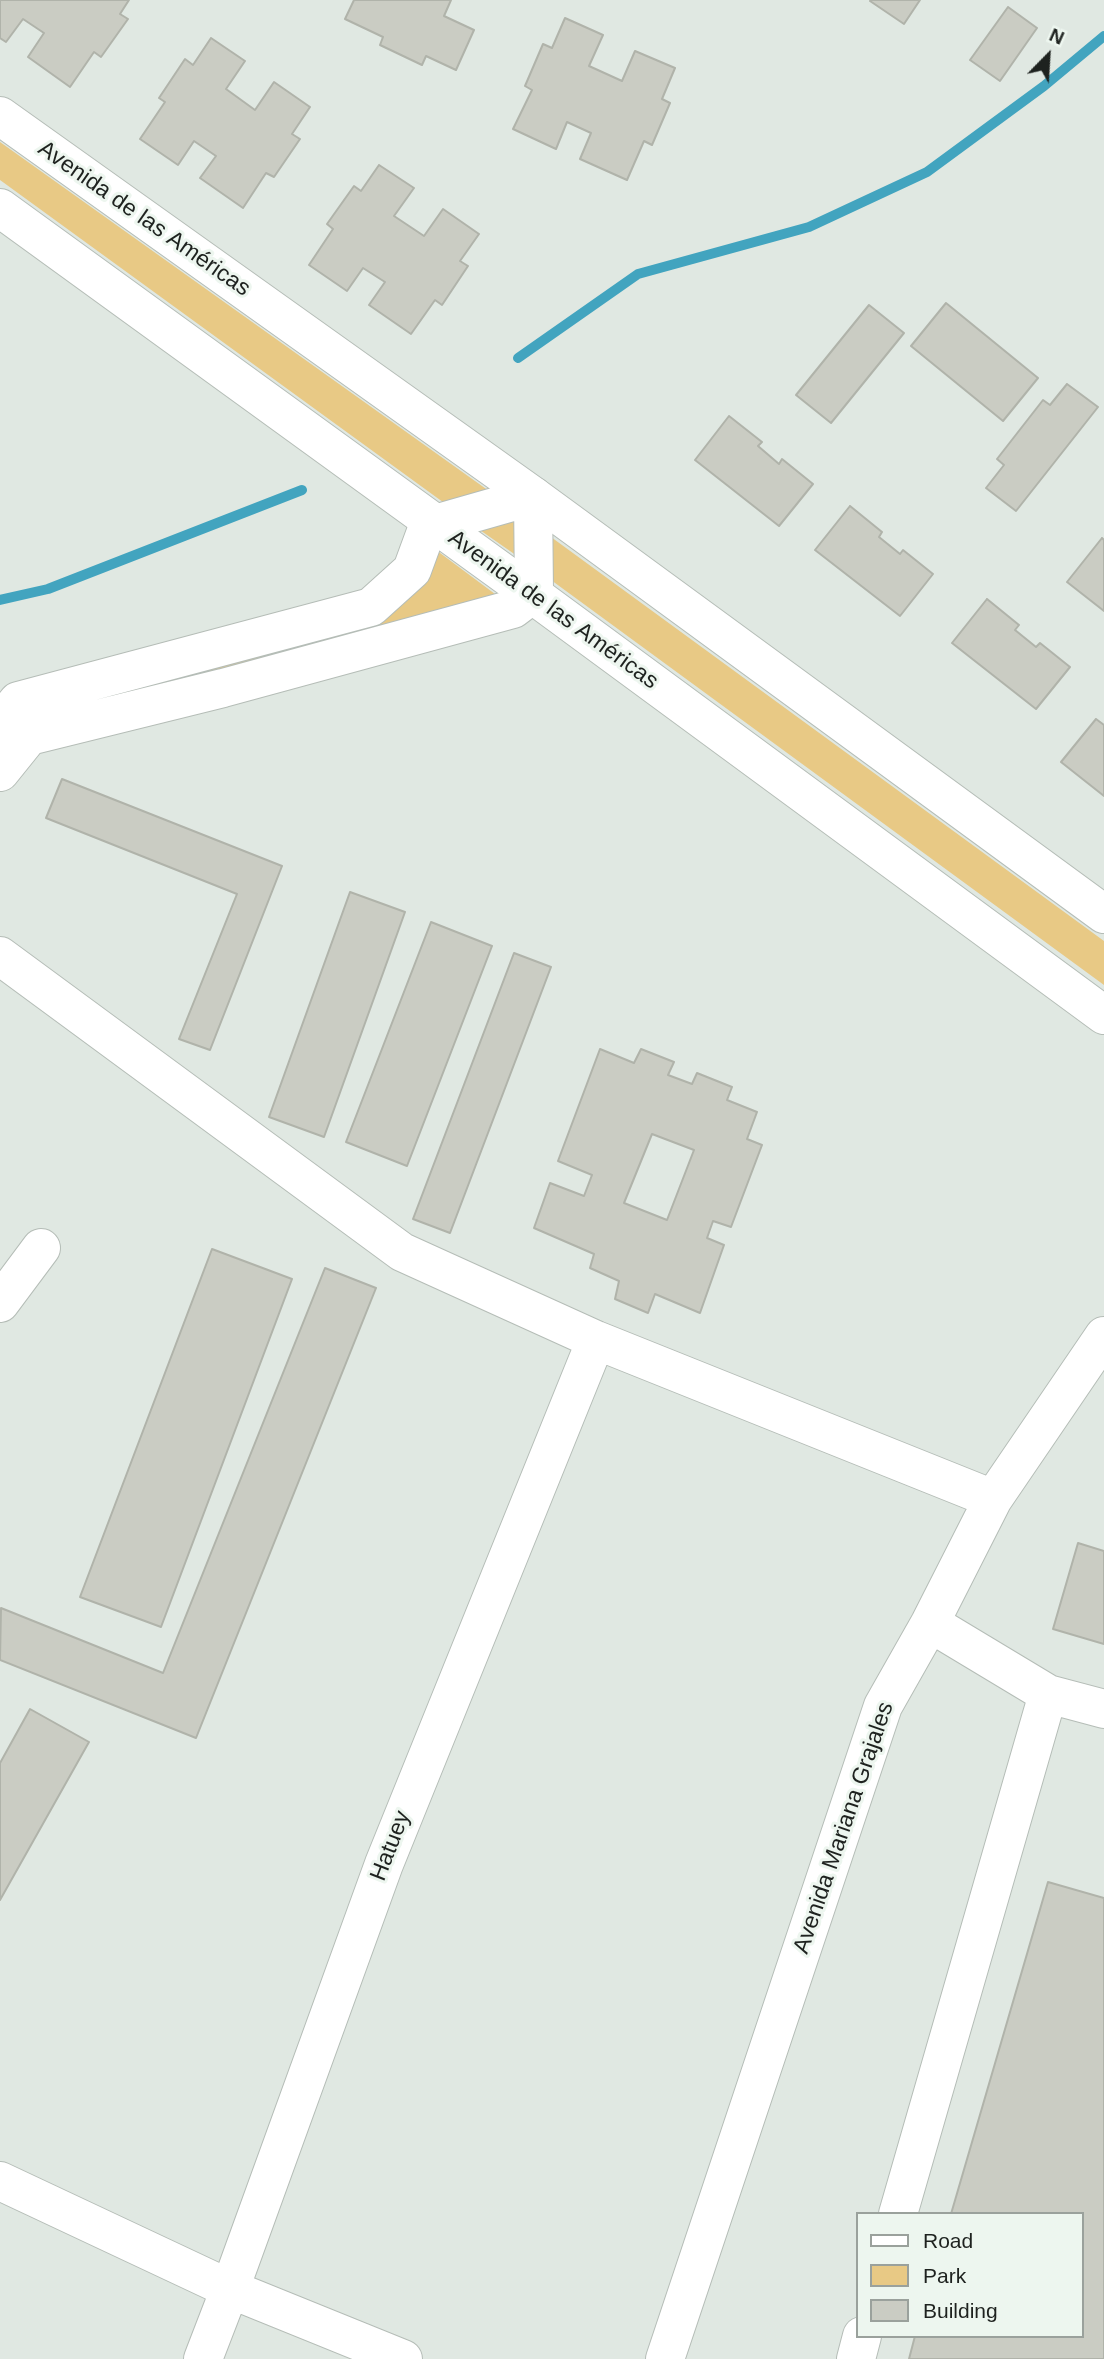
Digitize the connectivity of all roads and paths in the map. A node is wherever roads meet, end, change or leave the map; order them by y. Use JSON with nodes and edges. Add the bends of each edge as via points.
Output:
{"nodes":[{"id":1,"x":0,"y":116,"type":"edge"},
{"id":2,"x":0,"y":208,"type":"edge"},
{"id":3,"x":533,"y":496,"type":"junction"},
{"id":4,"x":435,"y":524,"type":"junction"},
{"id":5,"x":532,"y":594,"type":"junction"},
{"id":6,"x":0,"y":723,"type":"edge"},
{"id":7,"x":0,"y":772,"type":"edge"},
{"id":8,"x":1104,"y":914,"type":"edge"},
{"id":9,"x":0,"y":956,"type":"edge"},
{"id":10,"x":1104,"y":1015,"type":"edge"},
{"id":11,"x":41,"y":1248,"type":"dead end"},
{"id":12,"x":0,"y":1303,"type":"edge"},
{"id":13,"x":1104,"y":1336,"type":"edge"},
{"id":14,"x":596,"y":1340,"type":"junction"},
{"id":15,"x":993,"y":1499,"type":"junction"},
{"id":16,"x":930,"y":1623,"type":"junction"},
{"id":17,"x":1048,"y":1694,"type":"junction"},
{"id":18,"x":1104,"y":1709,"type":"edge"},
{"id":19,"x":0,"y":2181,"type":"edge"},
{"id":20,"x":899,"y":2212,"type":"edge"},
{"id":21,"x":230,"y":2289,"type":"junction"},
{"id":22,"x":861,"y":2338,"type":"edge"},
{"id":23,"x":203,"y":2359,"type":"edge"},
{"id":24,"x":403,"y":2359,"type":"edge"},
{"id":25,"x":665,"y":2359,"type":"edge"},
{"id":26,"x":856,"y":2359,"type":"edge"}],
"edges":[{"from":1,"to":3,"type":"street","name":"Avenida de las Américas"},
{"from":2,"to":4,"type":"street","name":"Avenida de las Américas"},
{"from":3,"to":4,"type":"street"},
{"from":3,"to":5,"type":"street"},
{"from":3,"to":8,"type":"street","name":"Avenida de las Américas"},
{"from":4,"to":5,"type":"street","name":"Avenida de las Américas"},
{"from":4,"to":6,"type":"street","via":[[427,529],[412,570],[371,607],[18,701]]},
{"from":5,"to":7,"type":"street","via":[[513,609],[496,614],[29,736]]},
{"from":5,"to":10,"type":"street","name":"Avenida de las Américas"},
{"from":9,"to":14,"type":"street","via":[[402,1252]]},
{"from":11,"to":12,"type":"street"},
{"from":13,"to":15,"type":"street","name":"Avenida Mariana Grajales"},
{"from":14,"to":15,"type":"street"},
{"from":14,"to":21,"type":"street","name":"Hatuey","via":[[384,1864]]},
{"from":15,"to":16,"type":"street","name":"Avenida Mariana Grajales"},
{"from":16,"to":17,"type":"street"},
{"from":16,"to":25,"type":"street","name":"Avenida Mariana Grajales","via":[[883,1706]]},
{"from":17,"to":18,"type":"street"},
{"from":17,"to":20,"type":"street"},
{"from":19,"to":21,"type":"street"},
{"from":21,"to":23,"type":"street","name":"Hatuey"},
{"from":21,"to":24,"type":"street"},
{"from":22,"to":26,"type":"street"}]}
